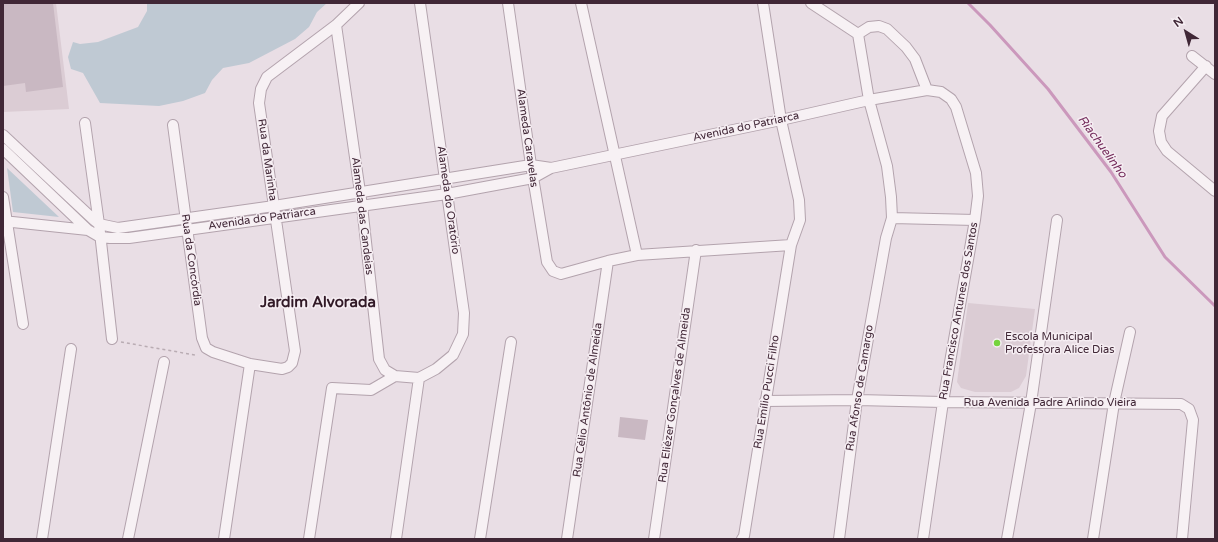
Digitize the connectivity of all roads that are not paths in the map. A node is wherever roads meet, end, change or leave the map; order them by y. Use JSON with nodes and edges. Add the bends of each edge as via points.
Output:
{"nodes":[{"id":1,"x":358,"y":3,"type":"edge"},
{"id":2,"x":420,"y":3,"type":"edge"},
{"id":3,"x":508,"y":3,"type":"edge"},
{"id":4,"x":581,"y":3,"type":"edge"},
{"id":5,"x":762,"y":3,"type":"edge"},
{"id":6,"x":811,"y":3,"type":"edge"},
{"id":7,"x":336,"y":25,"type":"junction"},
{"id":8,"x":858,"y":34,"type":"junction"},
{"id":9,"x":1192,"y":56,"type":"dead end"},
{"id":10,"x":1206,"y":66,"type":"junction"},
{"id":11,"x":1215,"y":74,"type":"edge"},
{"id":12,"x":927,"y":90,"type":"junction"},
{"id":13,"x":941,"y":92,"type":"joint"},
{"id":14,"x":868,"y":100,"type":"junction"},
{"id":15,"x":780,"y":120,"type":"junction"},
{"id":16,"x":85,"y":123,"type":"dead end"},
{"id":17,"x":173,"y":125,"type":"dead end"},
{"id":18,"x":3,"y":134,"type":"edge"},
{"id":19,"x":3,"y":150,"type":"edge"},
{"id":20,"x":614,"y":155,"type":"junction"},
{"id":21,"x":531,"y":165,"type":"junction"},
{"id":22,"x":551,"y":168,"type":"junction"},
{"id":23,"x":533,"y":178,"type":"junction"},
{"id":24,"x":445,"y":180,"type":"junction"},
{"id":25,"x":1215,"y":191,"type":"edge"},
{"id":26,"x":360,"y":192,"type":"junction"},
{"id":27,"x":447,"y":194,"type":"junction"},
{"id":28,"x":3,"y":197,"type":"edge"},
{"id":29,"x":274,"y":206,"type":"junction"},
{"id":30,"x":362,"y":206,"type":"junction"},
{"id":31,"x":275,"y":218,"type":"junction"},
{"id":32,"x":892,"y":218,"type":"junction"},
{"id":33,"x":185,"y":219,"type":"junction"},
{"id":34,"x":975,"y":220,"type":"junction"},
{"id":35,"x":1057,"y":220,"type":"dead end"},
{"id":36,"x":5,"y":221,"type":"edge"},
{"id":37,"x":97,"y":222,"type":"junction"},
{"id":38,"x":88,"y":230,"type":"junction"},
{"id":39,"x":187,"y":230,"type":"junction"},
{"id":40,"x":100,"y":237,"type":"junction"},
{"id":41,"x":791,"y":245,"type":"junction"},
{"id":42,"x":696,"y":250,"type":"junction"},
{"id":43,"x":637,"y":255,"type":"junction"},
{"id":44,"x":608,"y":261,"type":"junction"},
{"id":45,"x":23,"y":324,"type":"dead end"},
{"id":46,"x":1130,"y":332,"type":"dead end"},
{"id":47,"x":112,"y":339,"type":"road end"},
{"id":48,"x":511,"y":342,"type":"dead end"},
{"id":49,"x":71,"y":348,"type":"dead end"},
{"id":50,"x":164,"y":362,"type":"dead end"},
{"id":51,"x":250,"y":364,"type":"junction"},
{"id":52,"x":395,"y":376,"type":"junction"},
{"id":53,"x":419,"y":378,"type":"junction"},
{"id":54,"x":857,"y":400,"type":"junction"},
{"id":55,"x":765,"y":401,"type":"junction"},
{"id":56,"x":943,"y":402,"type":"junction"},
{"id":57,"x":1031,"y":403,"type":"junction"},
{"id":58,"x":1114,"y":403,"type":"junction"},
{"id":59,"x":42,"y":539,"type":"edge"},
{"id":60,"x":128,"y":539,"type":"edge"},
{"id":61,"x":224,"y":539,"type":"edge"},
{"id":62,"x":308,"y":539,"type":"edge"},
{"id":63,"x":396,"y":539,"type":"edge"},
{"id":64,"x":480,"y":539,"type":"edge"},
{"id":65,"x":567,"y":539,"type":"edge"},
{"id":66,"x":654,"y":539,"type":"edge"},
{"id":67,"x":742,"y":539,"type":"edge"},
{"id":68,"x":838,"y":539,"type":"edge"},
{"id":69,"x":923,"y":539,"type":"edge"},
{"id":70,"x":1007,"y":539,"type":"edge"},
{"id":71,"x":1093,"y":539,"type":"edge"},
{"id":72,"x":1182,"y":539,"type":"edge"}],
"edges":[{"from":1,"to":7,"type":"street"},
{"from":2,"to":24,"type":"street","name":"Alameda do Oratório"},
{"from":3,"to":21,"type":"street","name":"Alameda Caravelas"},
{"from":4,"to":20,"type":"street"},
{"from":5,"to":15,"type":"street","name":"Rua Emílio Pucci Filho"},
{"from":6,"to":8,"type":"street"},
{"from":7,"to":26,"type":"street","name":"Alameda das Candeias"},
{"from":7,"to":29,"type":"street","name":"Rua da Marinha","via":[[267,77],[260,89],[259,103]]},
{"from":8,"to":12,"type":"street","via":[[869,27],[879,26],[887,29],[906,47],[914,59]]},
{"from":8,"to":14,"type":"street","name":"Rua Afonso de Camargo"},
{"from":9,"to":10,"type":"street"},
{"from":10,"to":11,"type":"street"},
{"from":10,"to":25,"type":"street","via":[[1162,116],[1159,131],[1161,142],[1167,151]]},
{"from":12,"to":13,"type":"street","name":"Avenida do Patriarca"},
{"from":12,"to":14,"type":"street","name":"Avenida do Patriarca"},
{"from":13,"to":34,"type":"street","name":"Rua Francisco Antunes dos Santos","via":[[951,99],[956,107],[976,173],[978,196]]},
{"from":14,"to":15,"type":"street","name":"Avenida do Patriarca"},
{"from":14,"to":32,"type":"street","name":"Rua Afonso de Camargo","via":[[887,166]]},
{"from":15,"to":20,"type":"street","name":"Avenida do Patriarca"},
{"from":15,"to":41,"type":"street","name":"Rua Emílio Pucci Filho","via":[[799,200],[800,220]]},
{"from":16,"to":37,"type":"street"},
{"from":17,"to":33,"type":"street","name":"Rua da Concórdia"},
{"from":18,"to":37,"type":"street"},
{"from":19,"to":38,"type":"street","name":"Avenida do Patriarca"},
{"from":20,"to":22,"type":"street","name":"Avenida do Patriarca"},
{"from":20,"to":43,"type":"street"},
{"from":21,"to":22,"type":"street","name":"Avenida do Patriarca"},
{"from":21,"to":23,"type":"street","name":"Alameda Caravelas"},
{"from":21,"to":24,"type":"street","name":"Avenida do Patriarca"},
{"from":22,"to":23,"type":"street","name":"Avenida do Patriarca"},
{"from":23,"to":27,"type":"street","name":"Avenida do Patriarca"},
{"from":23,"to":44,"type":"street","name":"Alameda Caravelas","via":[[547,262],[553,272],[561,274]]},
{"from":24,"to":26,"type":"street","name":"Avenida do Patriarca"},
{"from":24,"to":27,"type":"street","name":"Alameda do Oratório"},
{"from":26,"to":29,"type":"street","name":"Avenida do Patriarca"},
{"from":26,"to":30,"type":"street","name":"Alameda das Candeias"},
{"from":27,"to":30,"type":"street","name":"Avenida do Patriarca"},
{"from":27,"to":53,"type":"street","name":"Alameda do Oratório","via":[[464,313],[463,334],[452,355],[436,369]]},
{"from":28,"to":36,"type":"street"},
{"from":29,"to":31,"type":"street","name":"Rua da Marinha"},
{"from":29,"to":33,"type":"street","name":"Avenida do Patriarca"},
{"from":30,"to":31,"type":"street","name":"Avenida do Patriarca"},
{"from":30,"to":52,"type":"street","name":"Alameda das Candeias","via":[[379,359],[385,370]]},
{"from":31,"to":39,"type":"street","name":"Avenida do Patriarca"},
{"from":31,"to":51,"type":"street","name":"Rua da Marinha","via":[[295,351],[292,363],[282,369]]},
{"from":32,"to":34,"type":"street"},
{"from":32,"to":54,"type":"street","name":"Rua Afonso de Camargo","via":[[886,238]]},
{"from":33,"to":37,"type":"street","name":"Avenida do Patriarca","via":[[118,228]]},
{"from":33,"to":39,"type":"street","name":"Rua da Concórdia"},
{"from":34,"to":56,"type":"street","name":"Rua Francisco Antunes dos Santos"},
{"from":35,"to":57,"type":"street"},
{"from":36,"to":38,"type":"street"},
{"from":36,"to":45,"type":"street"},
{"from":37,"to":38,"type":"street"},
{"from":37,"to":40,"type":"street"},
{"from":38,"to":40,"type":"street","name":"Avenida do Patriarca"},
{"from":39,"to":40,"type":"street","name":"Avenida do Patriarca","via":[[129,238]]},
{"from":39,"to":51,"type":"street","name":"Rua da Concórdia","via":[[202,338],[206,348]]},
{"from":40,"to":47,"type":"street"},
{"from":41,"to":42,"type":"street"},
{"from":41,"to":55,"type":"street","name":"Rua Emílio Pucci Filho"},
{"from":42,"to":43,"type":"street"},
{"from":42,"to":66,"type":"street","name":"Rua Eliézer Gonçalves de Almeida"},
{"from":43,"to":44,"type":"street"},
{"from":44,"to":65,"type":"street","name":"Rua Célio Antônio de Almeida"},
{"from":46,"to":58,"type":"street"},
{"from":48,"to":64,"type":"street"},
{"from":49,"to":59,"type":"street"},
{"from":50,"to":60,"type":"street"},
{"from":51,"to":61,"type":"street"},
{"from":52,"to":53,"type":"street"},
{"from":52,"to":62,"type":"street","via":[[371,390],[332,388]]},
{"from":53,"to":63,"type":"street"},
{"from":54,"to":55,"type":"street","name":"Rua Avenida Padre Arlindo Vieira"},
{"from":54,"to":56,"type":"street","name":"Rua Avenida Padre Arlindo Vieira"},
{"from":54,"to":68,"type":"street","name":"Rua Afonso de Camargo"},
{"from":55,"to":67,"type":"street","name":"Rua Emílio Pucci Filho"},
{"from":56,"to":57,"type":"street","name":"Rua Avenida Padre Arlindo Vieira"},
{"from":56,"to":69,"type":"street","name":"Rua Francisco Antunes dos Santos"},
{"from":57,"to":58,"type":"street","name":"Rua Avenida Padre Arlindo Vieira"},
{"from":57,"to":70,"type":"street"},
{"from":58,"to":71,"type":"street"},
{"from":58,"to":72,"type":"street","name":"Rua Avenida Padre Arlindo Vieira","via":[[1181,404],[1189,409],[1193,420]]}]}
